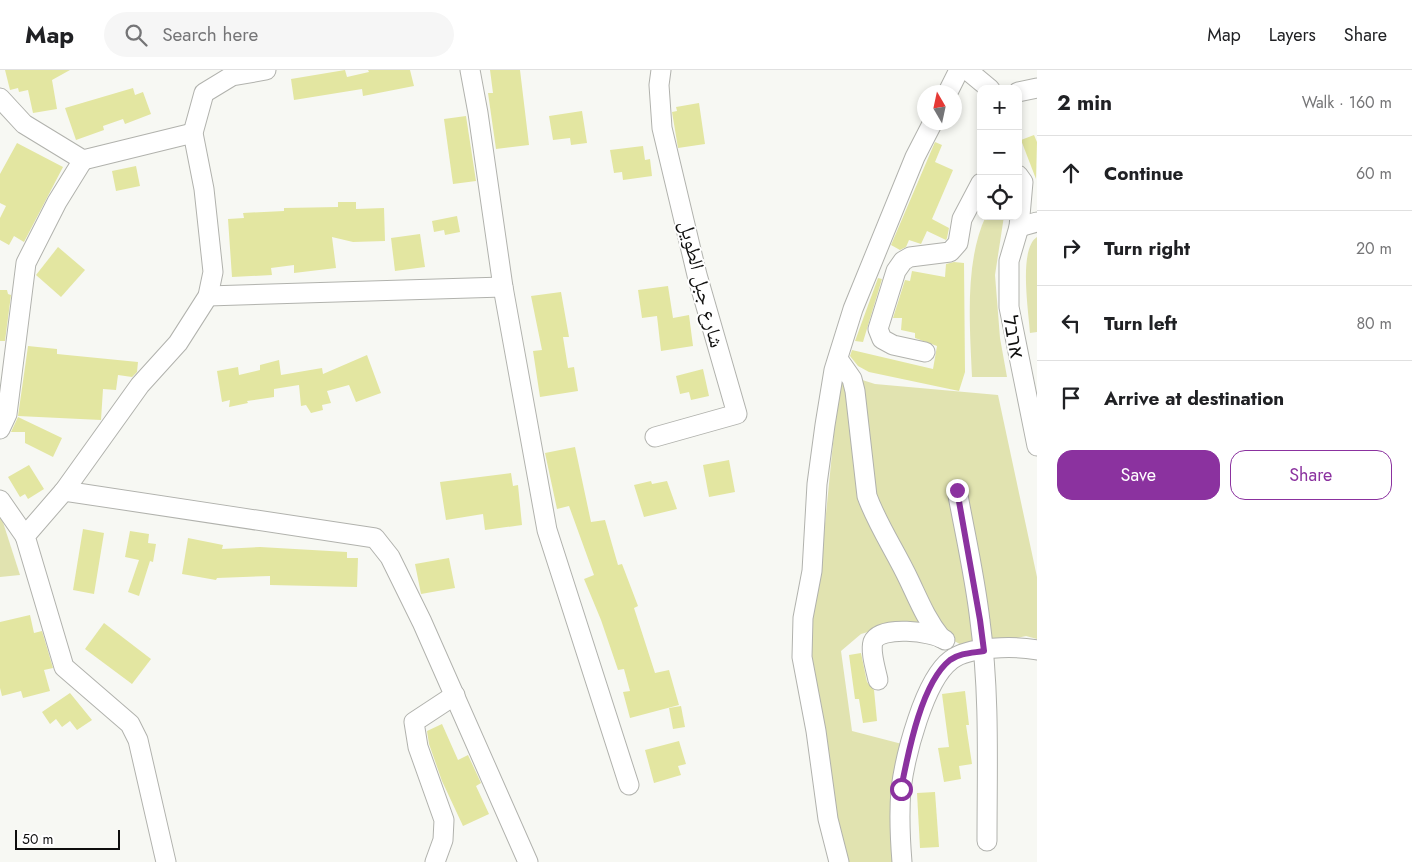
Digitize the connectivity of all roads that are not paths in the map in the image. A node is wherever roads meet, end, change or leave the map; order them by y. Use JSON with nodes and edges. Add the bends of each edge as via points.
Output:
{"nodes":[{"id":1,"x":266,"y":70,"type":"edge"},
{"id":2,"x":470,"y":70,"type":"edge"},
{"id":3,"x":661,"y":70,"type":"edge"},
{"id":4,"x":959,"y":70,"type":"edge"},
{"id":5,"x":967,"y":70,"type":"edge"},
{"id":6,"x":952,"y":85,"type":"edge"},
{"id":7,"x":985,"y":85,"type":"edge"},
{"id":8,"x":1037,"y":88,"type":"edge"},
{"id":9,"x":1022,"y":91,"type":"edge"},
{"id":10,"x":0,"y":98,"type":"edge"},
{"id":11,"x":929,"y":130,"type":"edge"},
{"id":12,"x":193,"y":133,"type":"junction"},
{"id":13,"x":83,"y":160,"type":"junction"},
{"id":14,"x":1019,"y":175,"type":"edge"},
{"id":15,"x":977,"y":191,"type":"edge"},
{"id":16,"x":1028,"y":225,"type":"edge"},
{"id":17,"x":503,"y":287,"type":"junction"},
{"id":18,"x":208,"y":296,"type":"junction"},
{"id":19,"x":925,"y":352,"type":"dead end"},
{"id":20,"x":838,"y":359,"type":"junction"},
{"id":21,"x":0,"y":429,"type":"edge"},
{"id":22,"x":655,"y":437,"type":"dead end"},
{"id":23,"x":1037,"y":446,"type":"edge"},
{"id":24,"x":957,"y":490,"type":"dead end"},
{"id":25,"x":64,"y":491,"type":"junction"},
{"id":26,"x":0,"y":500,"type":"edge"},
{"id":27,"x":25,"y":536,"type":"junction"},
{"id":28,"x":941,"y":638,"type":"junction"},
{"id":29,"x":1037,"y":650,"type":"edge"},
{"id":30,"x":984,"y":651,"type":"junction"},
{"id":31,"x":962,"y":654,"type":"junction"},
{"id":32,"x":878,"y":680,"type":"dead end"},
{"id":33,"x":454,"y":695,"type":"junction"},
{"id":34,"x":629,"y":785,"type":"dead end"},
{"id":35,"x":987,"y":841,"type":"dead end"},
{"id":36,"x":166,"y":862,"type":"edge"},
{"id":37,"x":435,"y":862,"type":"edge"},
{"id":38,"x":528,"y":862,"type":"edge"},
{"id":39,"x":839,"y":862,"type":"edge"},
{"id":40,"x":902,"y":862,"type":"edge"}],
"edges":[{"from":1,"to":12,"type":"street","via":[[232,76],[204,93]]},
{"from":2,"to":17,"type":"street"},
{"from":3,"to":22,"type":"street","name":"شارع جبل الطويل","via":[[662,128],[697,276],[737,414]]},
{"from":4,"to":6,"type":"street"},
{"from":5,"to":7,"type":"street"},
{"from":8,"to":9,"type":"street"},
{"from":10,"to":13,"type":"street","via":[[24,124]]},
{"from":11,"to":20,"type":"street","via":[[857,300]]},
{"from":12,"to":13,"type":"street"},
{"from":12,"to":18,"type":"street","via":[[204,189],[213,272]]},
{"from":13,"to":21,"type":"street","via":[[26,263],[7,414]]},
{"from":14,"to":16,"type":"street","name":"ארבל","via":[[1023,182]]},
{"from":15,"to":19,"type":"street","via":[[962,220],[958,243],[950,252],[910,257],[896,271],[878,329],[882,339],[893,345]]},
{"from":16,"to":23,"type":"street","name":"ארבל","via":[[1009,262],[1009,307]]},
{"from":17,"to":18,"type":"street"},
{"from":17,"to":34,"type":"street","via":[[547,530]]},
{"from":18,"to":25,"type":"street","via":[[178,343],[140,385]]},
{"from":20,"to":28,"type":"street","via":[[852,379],[855,391],[867,496],[872,511],[910,581],[917,601]]},
{"from":20,"to":39,"type":"street","via":[[824,424],[802,657],[828,819]]},
{"from":24,"to":30,"type":"street"},
{"from":25,"to":27,"type":"street"},
{"from":25,"to":33,"type":"street","via":[[375,538],[390,557]]},
{"from":26,"to":27,"type":"street"},
{"from":27,"to":36,"type":"street","via":[[64,667],[130,724],[138,740]]},
{"from":28,"to":31,"type":"street"},
{"from":28,"to":32,"type":"street","via":[[908,631],[885,632],[876,636],[872,645]]},
{"from":29,"to":30,"type":"street","via":[[1011,647]]},
{"from":30,"to":31,"type":"street"},
{"from":30,"to":35,"type":"street"},
{"from":31,"to":40,"type":"street","via":[[939,672],[909,748],[901,789]]},
{"from":33,"to":37,"type":"street","via":[[414,722],[418,747],[444,820],[443,840]]},
{"from":33,"to":38,"type":"street"}]}
